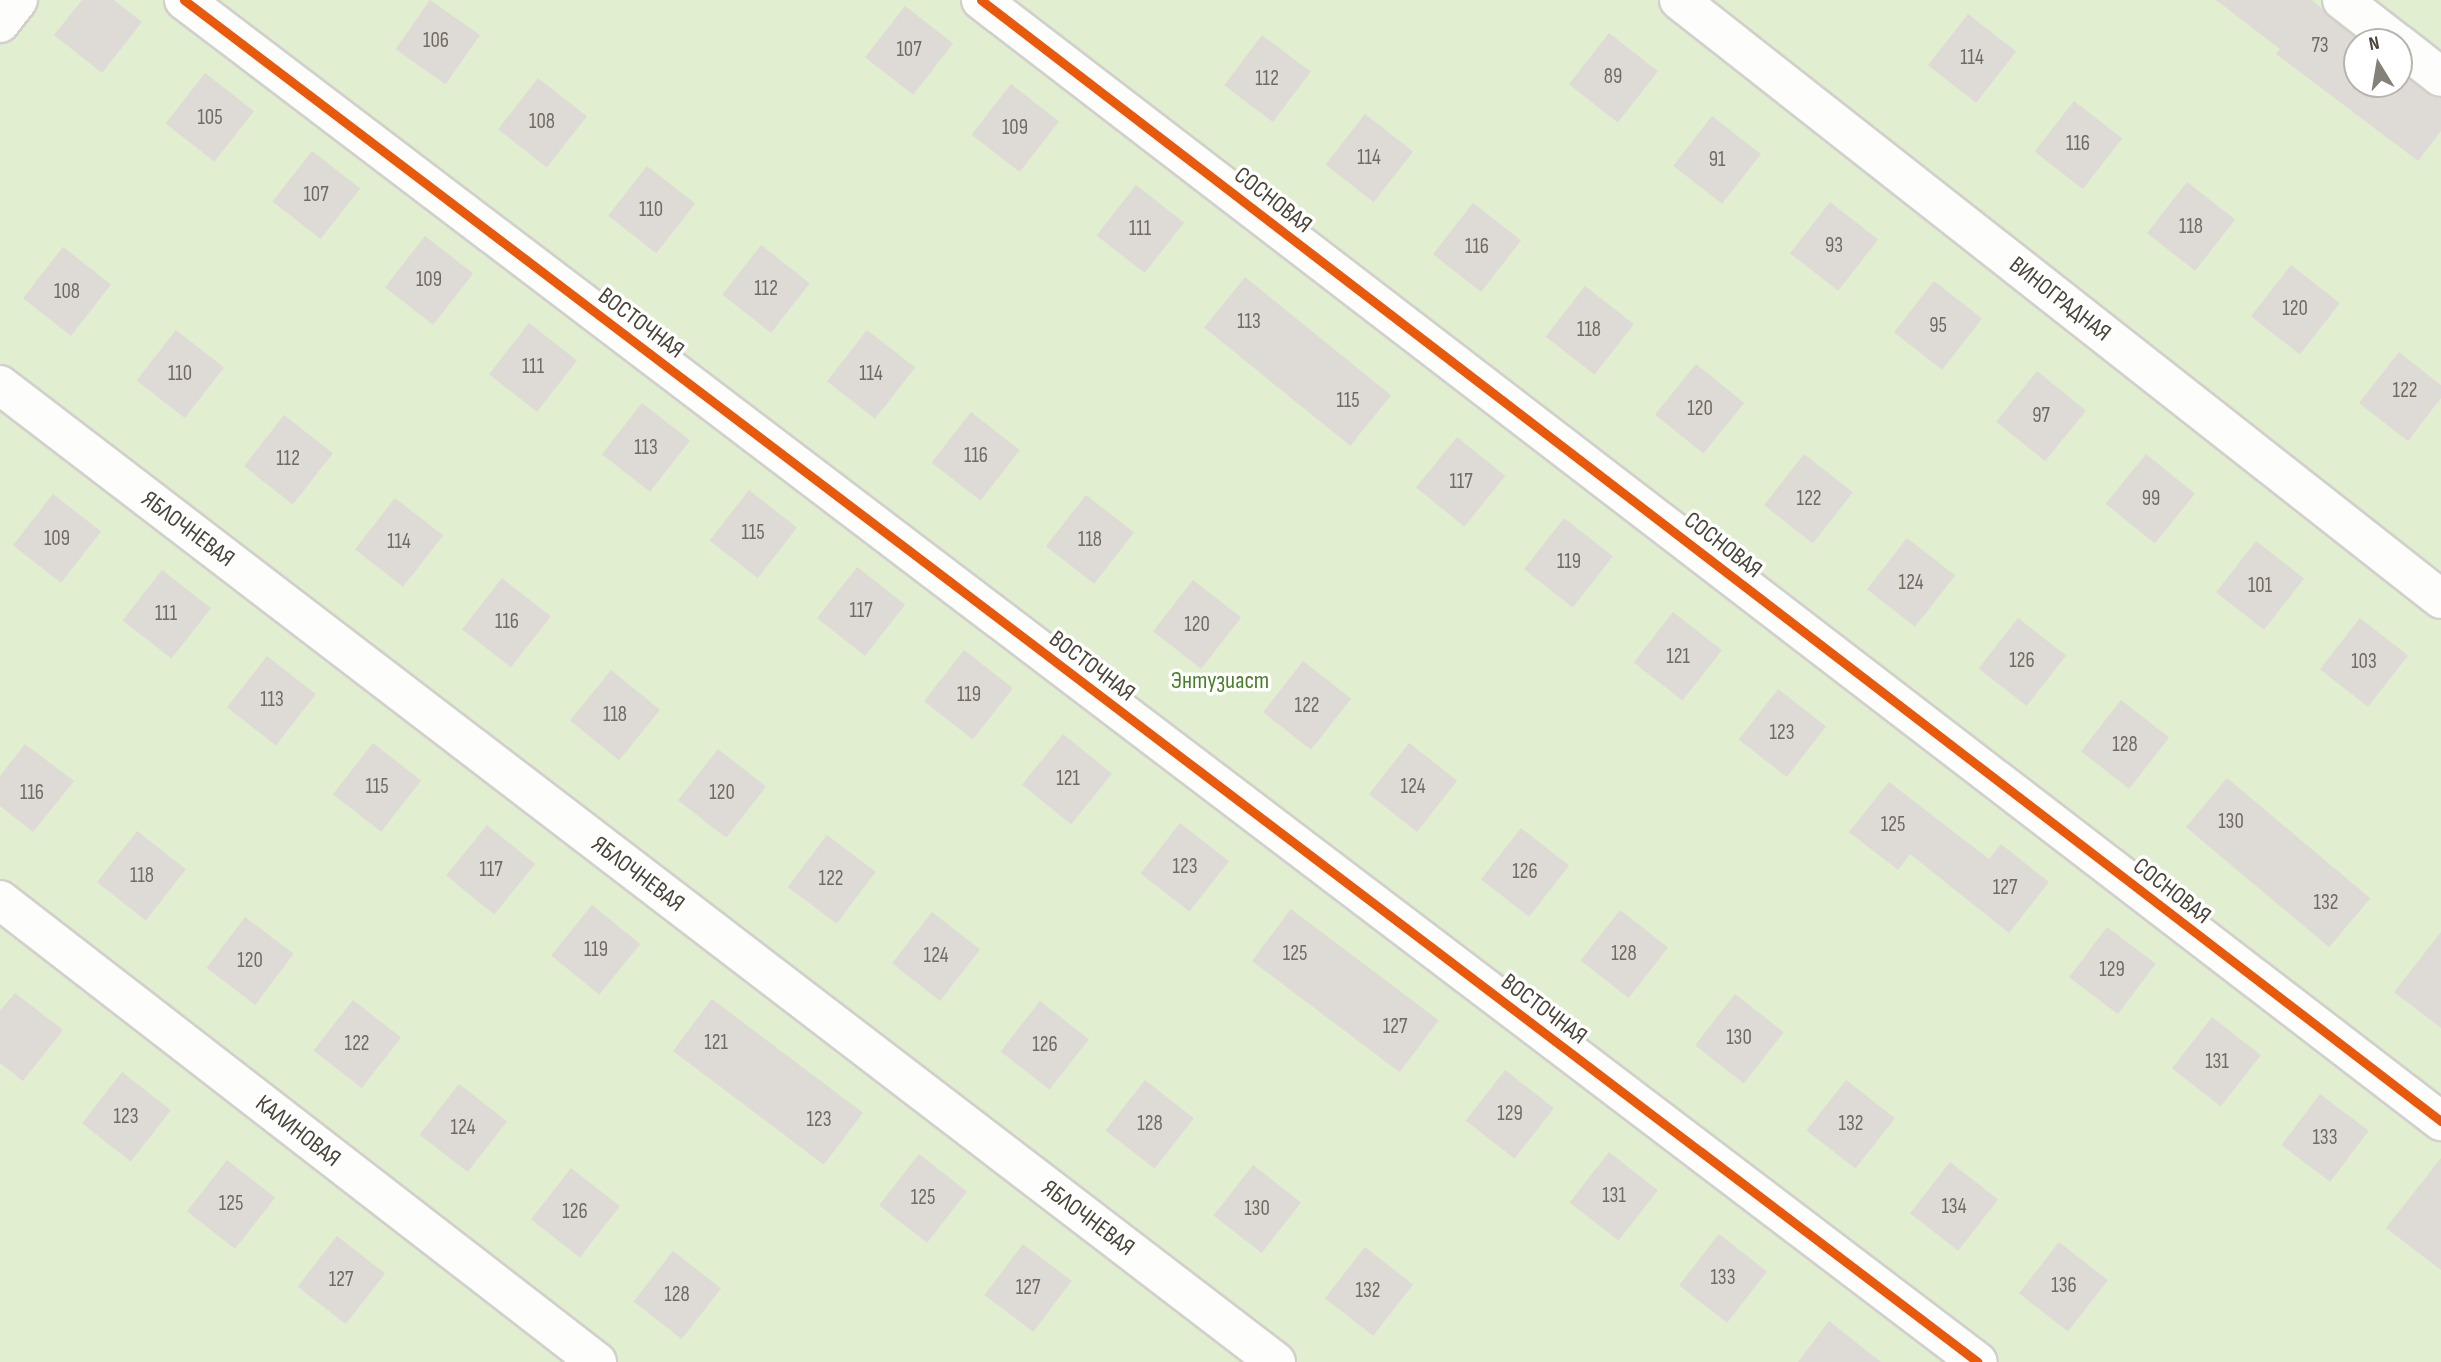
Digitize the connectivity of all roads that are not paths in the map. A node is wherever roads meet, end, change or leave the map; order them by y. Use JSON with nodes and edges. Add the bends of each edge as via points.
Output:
{"nodes":[{"id":1,"x":18,"y":0,"type":"edge"},
{"id":2,"x":184,"y":0,"type":"edge"},
{"id":3,"x":981,"y":0,"type":"edge"},
{"id":4,"x":1679,"y":0,"type":"edge"},
{"id":5,"x":2342,"y":0,"type":"edge"},
{"id":6,"x":0,"y":23,"type":"edge"},
{"id":7,"x":2378,"y":28,"type":"edge"},
{"id":8,"x":2413,"y":55,"type":"edge"},
{"id":9,"x":2441,"y":76,"type":"edge"},
{"id":10,"x":0,"y":385,"type":"edge"},
{"id":11,"x":2441,"y":599,"type":"edge"},
{"id":12,"x":0,"y":900,"type":"edge"},
{"id":13,"x":2441,"y":1121,"type":"edge"},
{"id":14,"x":597,"y":1362,"type":"edge"},
{"id":15,"x":1276,"y":1362,"type":"edge"},
{"id":16,"x":1978,"y":1362,"type":"edge"}],
"edges":[{"from":1,"to":6,"type":"street"},
{"from":2,"to":16,"type":"street","name":"ВОСТОЧНАЯ"},
{"from":3,"to":13,"type":"street","name":"СОСНОВАЯ"},
{"from":4,"to":11,"type":"street","name":"ВИНОГРАДНАЯ"},
{"from":5,"to":7,"type":"street"},
{"from":8,"to":9,"type":"street"},
{"from":10,"to":15,"type":"street","name":"ЯБЛОЧНЕВАЯ"},
{"from":12,"to":14,"type":"street","name":"КАЛИНОВАЯ"}]}
